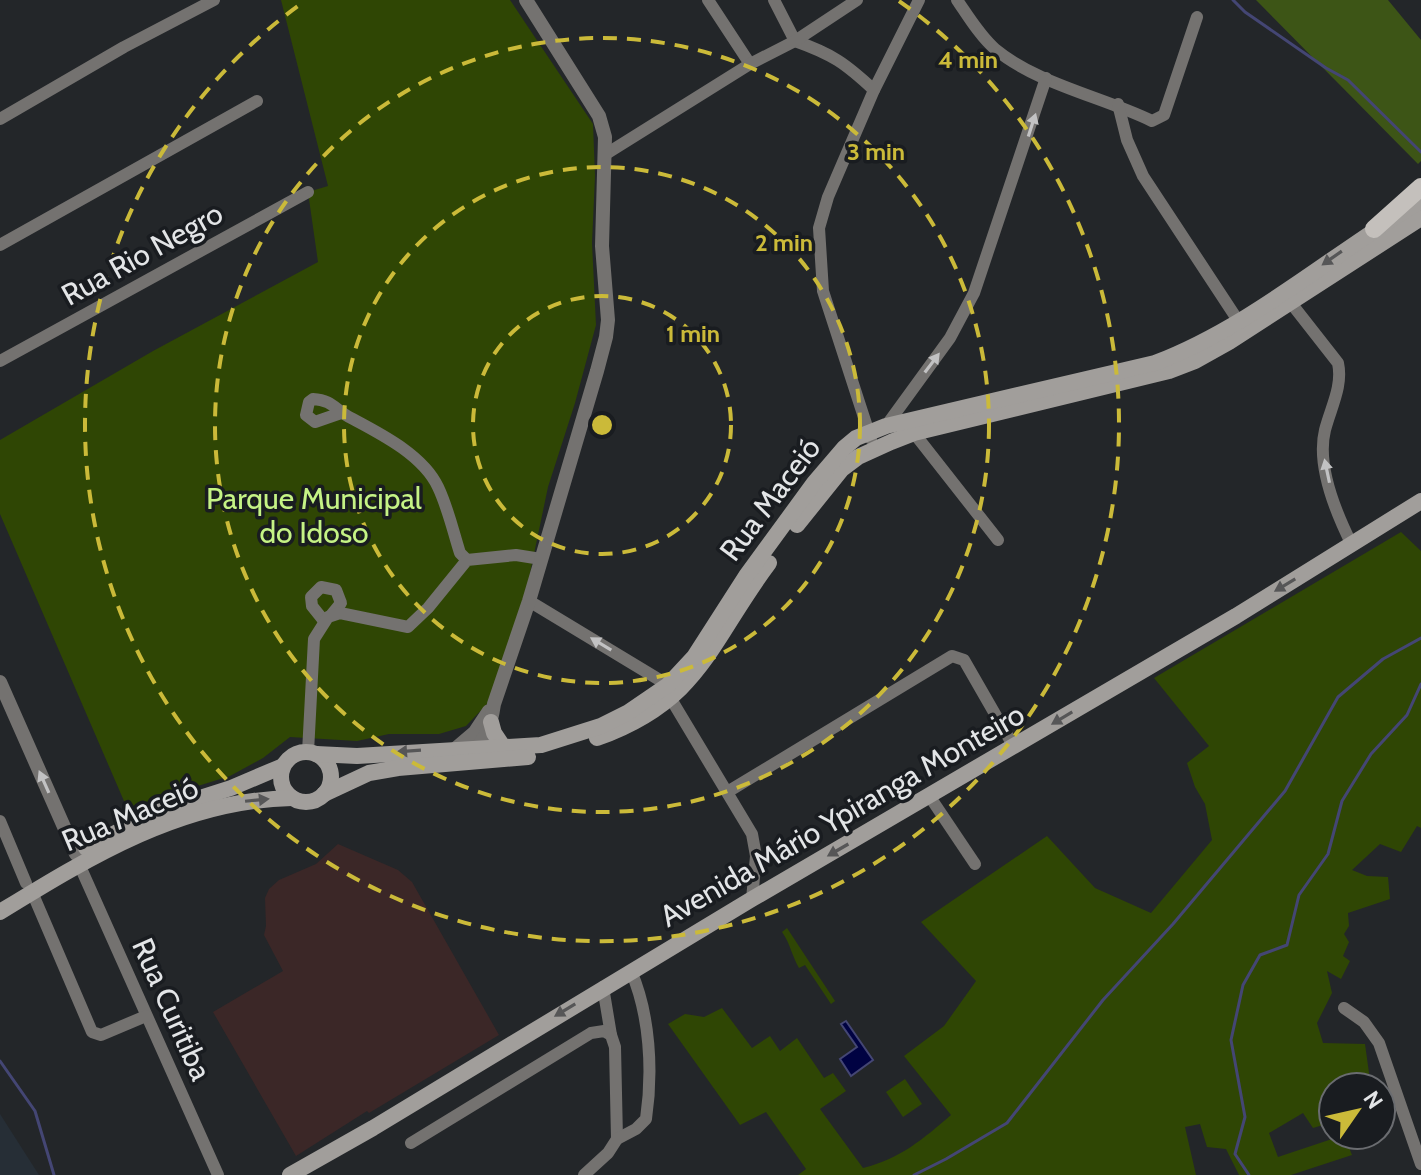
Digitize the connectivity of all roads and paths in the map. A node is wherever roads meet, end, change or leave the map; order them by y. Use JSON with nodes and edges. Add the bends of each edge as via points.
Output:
{"nodes":[{"id":1,"x":214,"y":0,"type":"edge"},
{"id":2,"x":526,"y":0,"type":"edge"},
{"id":3,"x":708,"y":0,"type":"edge"},
{"id":4,"x":774,"y":0,"type":"edge"},
{"id":5,"x":857,"y":0,"type":"edge"},
{"id":6,"x":919,"y":0,"type":"edge"},
{"id":7,"x":957,"y":0,"type":"edge"},
{"id":8,"x":839,"y":6,"type":"edge"},
{"id":9,"x":1197,"y":17,"type":"dead end"},
{"id":10,"x":795,"y":41,"type":"junction"},
{"id":11,"x":750,"y":64,"type":"junction"},
{"id":12,"x":1046,"y":78,"type":"junction"},
{"id":13,"x":874,"y":90,"type":"junction"},
{"id":14,"x":257,"y":101,"type":"dead end"},
{"id":15,"x":1118,"y":104,"type":"junction"},
{"id":16,"x":0,"y":119,"type":"edge"},
{"id":17,"x":606,"y":154,"type":"junction"},
{"id":18,"x":1421,"y":187,"type":"edge"},
{"id":19,"x":308,"y":192,"type":"dead end"},
{"id":20,"x":1421,"y":201,"type":"edge"},
{"id":21,"x":1421,"y":218,"type":"edge"},
{"id":22,"x":1374,"y":229,"type":"junction"},
{"id":23,"x":0,"y":245,"type":"edge"},
{"id":24,"x":1291,"y":303,"type":"junction"},
{"id":25,"x":1239,"y":322,"type":"junction"},
{"id":26,"x":0,"y":361,"type":"edge"},
{"id":27,"x":341,"y":413,"type":"dead end"},
{"id":28,"x":886,"y":426,"type":"junction"},
{"id":29,"x":869,"y":431,"type":"junction"},
{"id":30,"x":914,"y":433,"type":"junction"},
{"id":31,"x":872,"y":450,"type":"junction"},
{"id":32,"x":1421,"y":501,"type":"edge"},
{"id":33,"x":998,"y":540,"type":"dead end"},
{"id":34,"x":1352,"y":545,"type":"junction"},
{"id":35,"x":541,"y":559,"type":"junction"},
{"id":36,"x":467,"y":560,"type":"junction"},
{"id":37,"x":529,"y":601,"type":"junction"},
{"id":38,"x":0,"y":682,"type":"edge"},
{"id":39,"x":669,"y":692,"type":"junction"},
{"id":40,"x":494,"y":704,"type":"junction"},
{"id":41,"x":491,"y":722,"type":"junction"},
{"id":42,"x":1014,"y":747,"type":"junction"},
{"id":43,"x":504,"y":748,"type":"junction"},
{"id":44,"x":476,"y":749,"type":"junction"},
{"id":45,"x":312,"y":753,"type":"junction"},
{"id":46,"x":458,"y":756,"type":"junction"},
{"id":47,"x":283,"y":766,"type":"junction"},
{"id":48,"x":729,"y":791,"type":"junction"},
{"id":49,"x":324,"y":794,"type":"junction"},
{"id":50,"x":930,"y":797,"type":"junction"},
{"id":51,"x":292,"y":798,"type":"junction"},
{"id":52,"x":164,"y":817,"type":"junction"},
{"id":53,"x":0,"y":821,"type":"edge"},
{"id":54,"x":77,"y":859,"type":"junction"},
{"id":55,"x":975,"y":864,"type":"dead end"},
{"id":56,"x":29,"y":888,"type":"junction"},
{"id":57,"x":752,"y":899,"type":"junction"},
{"id":58,"x":0,"y":900,"type":"edge"},
{"id":59,"x":0,"y":912,"type":"edge"},
{"id":60,"x":631,"y":971,"type":"junction"},
{"id":61,"x":603,"y":987,"type":"junction"},
{"id":62,"x":1344,"y":1008,"type":"dead end"},
{"id":63,"x":146,"y":1016,"type":"junction"},
{"id":64,"x":611,"y":1035,"type":"junction"},
{"id":65,"x":617,"y":1139,"type":"junction"},
{"id":66,"x":411,"y":1143,"type":"dead end"},
{"id":67,"x":1421,"y":1164,"type":"edge"},
{"id":68,"x":218,"y":1175,"type":"edge"},
{"id":69,"x":290,"y":1175,"type":"edge"},
{"id":70,"x":584,"y":1175,"type":"edge"}],
"edges":[{"from":1,"to":16,"type":"street"},
{"from":2,"to":17,"type":"street","via":[[599,116]]},
{"from":3,"to":11,"type":"street"},
{"from":4,"to":10,"type":"street"},
{"from":5,"to":8,"type":"street"},
{"from":6,"to":13,"type":"street"},
{"from":7,"to":12,"type":"street","via":[[994,48]]},
{"from":8,"to":10,"type":"street"},
{"from":9,"to":15,"type":"street","via":[[1164,115],[1152,121]]},
{"from":10,"to":11,"type":"street"},
{"from":10,"to":13,"type":"street","via":[[821,49]]},
{"from":11,"to":17,"type":"street"},
{"from":12,"to":15,"type":"street"},
{"from":28,"to":12,"type":"street","one_way":true,"via":[[950,338],[974,293]]},
{"from":13,"to":29,"type":"street","via":[[819,228],[823,291]]},
{"from":14,"to":23,"type":"street"},
{"from":15,"to":25,"type":"street","via":[[1143,176]]},
{"from":17,"to":35,"type":"street","via":[[606,337]]},
{"from":18,"to":22,"type":"main road"},
{"from":19,"to":26,"type":"street","name":"Rua Rio Negro"},
{"from":20,"to":22,"type":"main road","name":"Rua Maceió"},
{"from":21,"to":24,"type":"main road","name":"Rua Maceió"},
{"from":22,"to":25,"type":"main road","name":"Rua Maceió","one_way":true},
{"from":24,"to":30,"type":"main road","name":"Rua Maceió","via":[[1214,351],[1169,371]]},
{"from":34,"to":24,"type":"street","one_way":true,"via":[[1323,451],[1338,363]]},
{"from":25,"to":28,"type":"main road","name":"Rua Maceió","via":[[1155,363]]},
{"from":27,"to":36,"type":"street","via":[[422,464],[438,486]]},
{"from":28,"to":29,"type":"main road","name":"Rua Maceió"},
{"from":29,"to":31,"type":"street"},
{"from":29,"to":39,"type":"main road","name":"Rua Maceió","via":[[844,448],[814,483]]},
{"from":30,"to":31,"type":"main road","name":"Rua Maceió"},
{"from":30,"to":33,"type":"street"},
{"from":31,"to":39,"type":"main road","name":"Rua Maceió","via":[[830,481],[696,674]]},
{"from":32,"to":34,"type":"main road","name":"Avenida Mário Ypiranga Monteiro"},
{"from":34,"to":42,"type":"main road","name":"Avenida Mário Ypiranga Monteiro","one_way":true},
{"from":35,"to":36,"type":"street","via":[[516,555]]},
{"from":35,"to":37,"type":"street"},
{"from":36,"to":45,"type":"street","via":[[408,627],[340,613],[328,618],[314,639]]},
{"from":39,"to":37,"type":"street","one_way":true},
{"from":37,"to":40,"type":"street"},
{"from":54,"to":38,"type":"street","name":"Rua Curitiba","one_way":true},
{"from":39,"to":43,"type":"main road","name":"Rua Maceió","via":[[601,726],[541,745]]},
{"from":39,"to":46,"type":"main road","name":"Rua Maceió","via":[[633,724],[569,748],[541,756]]},
{"from":39,"to":48,"type":"street"},
{"from":40,"to":41,"type":"street"},
{"from":40,"to":46,"type":"street"},
{"from":41,"to":43,"type":"main road"},
{"from":41,"to":44,"type":"street"},
{"from":42,"to":48,"type":"street","via":[[964,660],[956,656]]},
{"from":42,"to":50,"type":"main road","name":"Avenida Mário Ypiranga Monteiro"},
{"from":43,"to":44,"type":"main road","name":"Rua Maceió"},
{"from":44,"to":46,"type":"main road","name":"Rua Maceió"},
{"from":46,"to":45,"type":"main road","name":"Rua Maceió","one_way":true},
{"from":45,"to":47,"type":"main road","via":[[293,755]]},
{"from":45,"to":49,"type":"main road","via":[[330,772]]},
{"from":46,"to":49,"type":"main road","name":"Rua Maceió","via":[[369,773]]},
{"from":47,"to":51,"type":"main road","via":[[281,784]]},
{"from":47,"to":52,"type":"main road","name":"Rua Maceió"},
{"from":48,"to":57,"type":"street","via":[[752,834]]},
{"from":49,"to":51,"type":"main road","via":[[312,801]]},
{"from":50,"to":55,"type":"street"},
{"from":50,"to":57,"type":"main road","name":"Avenida Mário Ypiranga Monteiro","one_way":true},
{"from":52,"to":51,"type":"main road","name":"Rua Maceió","one_way":true,"via":[[254,799]]},
{"from":52,"to":54,"type":"main road","name":"Rua Maceió"},
{"from":53,"to":56,"type":"street"},
{"from":54,"to":56,"type":"main road","name":"Rua Maceió"},
{"from":54,"to":63,"type":"street","name":"Rua Curitiba"},
{"from":56,"to":58,"type":"main road","name":"Rua Maceió"},
{"from":56,"to":59,"type":"main road","name":"Rua Maceió"},
{"from":56,"to":63,"type":"street","via":[[92,1032],[98,1036]]},
{"from":57,"to":60,"type":"main road","name":"Avenida Mário Ypiranga Monteiro"},
{"from":60,"to":61,"type":"main road","name":"Avenida Mário Ypiranga Monteiro"},
{"from":60,"to":65,"type":"street","via":[[640,991],[648,1049],[647,1108],[639,1127]]},
{"from":61,"to":64,"type":"street"},
{"from":61,"to":69,"type":"main road","name":"Avenida Mário Ypiranga Monteiro","one_way":true},
{"from":62,"to":67,"type":"street","via":[[1364,1022],[1379,1043]]},
{"from":63,"to":68,"type":"street","name":"Rua Curitiba"},
{"from":64,"to":65,"type":"street","via":[[617,1062]]},
{"from":64,"to":66,"type":"street","via":[[591,1033]]},
{"from":65,"to":70,"type":"street"}]}
